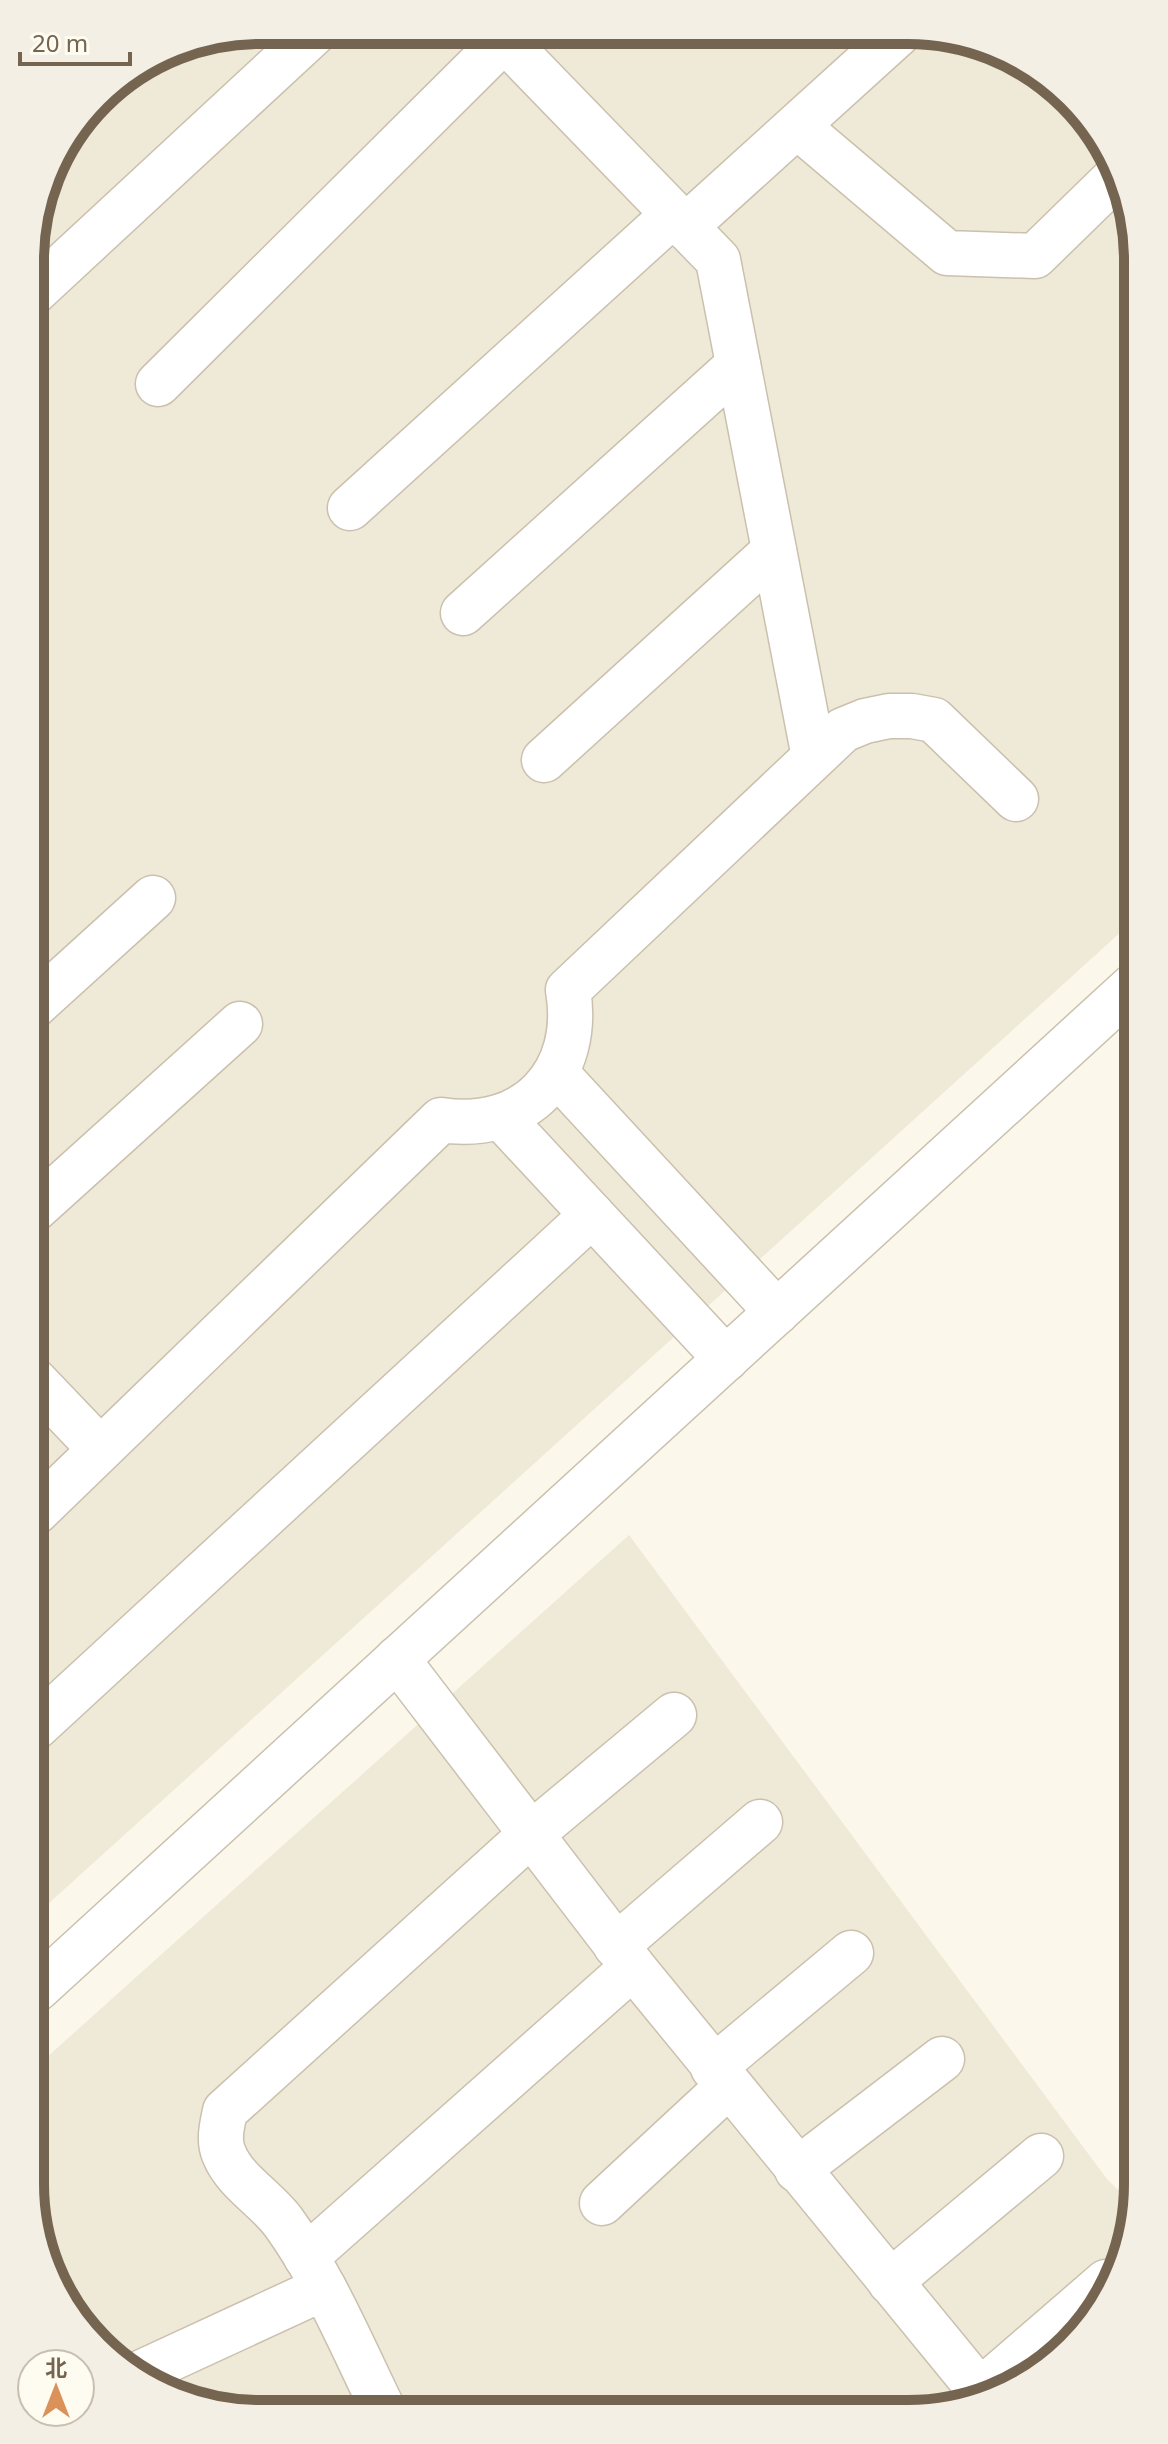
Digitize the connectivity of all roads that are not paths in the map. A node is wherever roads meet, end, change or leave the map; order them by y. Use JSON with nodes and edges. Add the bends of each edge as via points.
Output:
{"nodes":[{"id":1,"x":302,"y":44,"type":"edge"},
{"id":2,"x":494,"y":44,"type":"edge"},
{"id":3,"x":513,"y":44,"type":"edge"},
{"id":4,"x":887,"y":44,"type":"edge"},
{"id":5,"x":797,"y":126,"type":"junction"},
{"id":6,"x":1110,"y":183,"type":"edge"},
{"id":7,"x":680,"y":221,"type":"junction"},
{"id":8,"x":44,"y":283,"type":"edge"},
{"id":9,"x":738,"y":365,"type":"junction"},
{"id":10,"x":158,"y":384,"type":"dead end"},
{"id":11,"x":350,"y":508,"type":"dead end"},
{"id":12,"x":774,"y":551,"type":"junction"},
{"id":13,"x":463,"y":613,"type":"dead end"},
{"id":14,"x":814,"y":757,"type":"junction"},
{"id":15,"x":544,"y":760,"type":"dead end"},
{"id":16,"x":1016,"y":799,"type":"dead end"},
{"id":17,"x":153,"y":898,"type":"dead end"},
{"id":18,"x":1124,"y":994,"type":"edge"},
{"id":19,"x":44,"y":997,"type":"edge"},
{"id":20,"x":240,"y":1024,"type":"dead end"},
{"id":21,"x":556,"y":1073,"type":"junction"},
{"id":22,"x":501,"y":1117,"type":"junction"},
{"id":23,"x":44,"y":1201,"type":"edge"},
{"id":24,"x":592,"y":1215,"type":"junction"},
{"id":25,"x":777,"y":1312,"type":"junction"},
{"id":26,"x":726,"y":1359,"type":"junction"},
{"id":27,"x":44,"y":1390,"type":"edge"},
{"id":28,"x":100,"y":1449,"type":"junction"},
{"id":29,"x":44,"y":1504,"type":"edge"},
{"id":30,"x":397,"y":1659,"type":"junction"},
{"id":31,"x":674,"y":1715,"type":"dead end"},
{"id":32,"x":44,"y":1720,"type":"edge"},
{"id":33,"x":760,"y":1822,"type":"dead end"},
{"id":34,"x":530,"y":1835,"type":"junction"},
{"id":35,"x":851,"y":1953,"type":"dead end"},
{"id":36,"x":624,"y":1956,"type":"junction"},
{"id":37,"x":44,"y":1983,"type":"edge"},
{"id":38,"x":942,"y":2059,"type":"dead end"},
{"id":39,"x":721,"y":2077,"type":"junction"},
{"id":40,"x":1041,"y":2156,"type":"dead end"},
{"id":41,"x":797,"y":2170,"type":"junction"},
{"id":42,"x":602,"y":2203,"type":"dead end"},
{"id":43,"x":315,"y":2273,"type":"junction"},
{"id":44,"x":890,"y":2282,"type":"junction"},
{"id":45,"x":1095,"y":2292,"type":"edge"},
{"id":46,"x":148,"y":2369,"type":"edge"},
{"id":47,"x":999,"y":2380,"type":"edge"},
{"id":48,"x":978,"y":2388,"type":"edge"},
{"id":49,"x":378,"y":2400,"type":"edge"}],
"edges":[{"from":1,"to":8,"type":"street"},
{"from":2,"to":10,"type":"street"},
{"from":3,"to":7,"type":"street"},
{"from":4,"to":5,"type":"street"},
{"from":5,"to":6,"type":"street","via":[[947,253],[1035,256]]},
{"from":5,"to":7,"type":"street"},
{"from":7,"to":9,"type":"street","via":[[718,260]]},
{"from":7,"to":11,"type":"street"},
{"from":9,"to":12,"type":"street"},
{"from":9,"to":13,"type":"street"},
{"from":12,"to":14,"type":"street"},
{"from":12,"to":15,"type":"street"},
{"from":14,"to":16,"type":"street","via":[[843,730],[865,721],[889,716],[934,720]]},
{"from":14,"to":21,"type":"street","via":[[568,990],[571,1029]]},
{"from":17,"to":19,"type":"street"},
{"from":18,"to":25,"type":"street"},
{"from":20,"to":23,"type":"street"},
{"from":21,"to":22,"type":"street","via":[[536,1097]]},
{"from":21,"to":25,"type":"street"},
{"from":22,"to":24,"type":"street"},
{"from":22,"to":28,"type":"street","via":[[462,1123],[441,1120]]},
{"from":24,"to":26,"type":"street"},
{"from":24,"to":32,"type":"street"},
{"from":25,"to":26,"type":"street"},
{"from":26,"to":30,"type":"street"},
{"from":27,"to":28,"type":"street"},
{"from":28,"to":29,"type":"street"},
{"from":30,"to":34,"type":"street"},
{"from":30,"to":37,"type":"street"},
{"from":31,"to":34,"type":"street"},
{"from":33,"to":36,"type":"street"},
{"from":34,"to":36,"type":"street"},
{"from":34,"to":43,"type":"street","via":[[225,2111],[220,2135],[229,2165],[283,2220]]},
{"from":35,"to":39,"type":"street"},
{"from":36,"to":39,"type":"street"},
{"from":36,"to":43,"type":"street"},
{"from":38,"to":41,"type":"street"},
{"from":39,"to":41,"type":"street"},
{"from":39,"to":42,"type":"street"},
{"from":40,"to":44,"type":"street"},
{"from":41,"to":44,"type":"street"},
{"from":43,"to":46,"type":"street"},
{"from":43,"to":49,"type":"street"},
{"from":44,"to":48,"type":"street"},
{"from":45,"to":47,"type":"street"}]}
